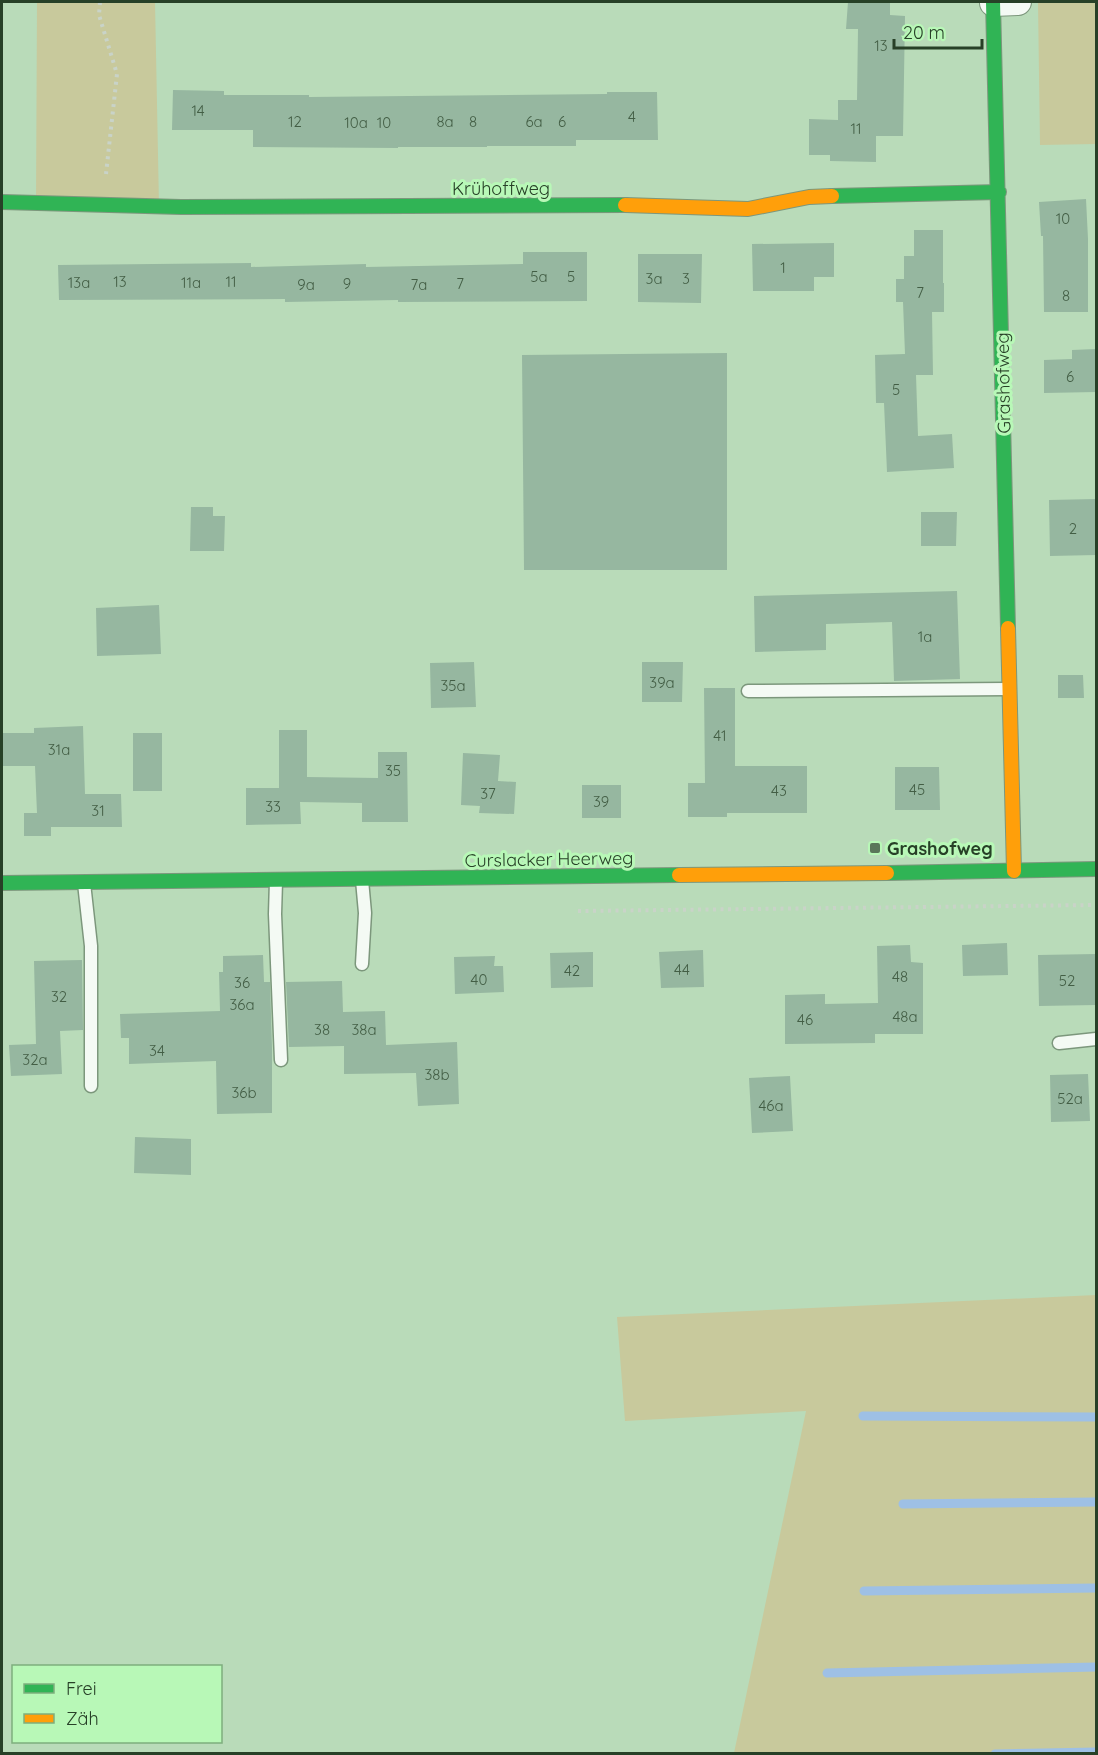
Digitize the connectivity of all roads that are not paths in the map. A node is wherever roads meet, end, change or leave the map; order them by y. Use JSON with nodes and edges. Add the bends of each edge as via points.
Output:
{"nodes":[{"id":1,"x":993,"y":2,"type":"edge"},
{"id":2,"x":1018,"y":2,"type":"edge"},
{"id":3,"x":999,"y":192,"type":"junction"},
{"id":4,"x":2,"y":202,"type":"edge"},
{"id":5,"x":1010,"y":688,"type":"junction"},
{"id":6,"x":748,"y":691,"type":"dead end"},
{"id":7,"x":1096,"y":869,"type":"edge"},
{"id":8,"x":1014,"y":871,"type":"junction"},
{"id":9,"x":362,"y":879,"type":"junction"},
{"id":10,"x":276,"y":880,"type":"junction"},
{"id":11,"x":83,"y":882,"type":"junction"},
{"id":12,"x":2,"y":883,"type":"edge"},
{"id":13,"x":362,"y":964,"type":"dead end"},
{"id":14,"x":1096,"y":1039,"type":"edge"},
{"id":15,"x":1059,"y":1043,"type":"dead end"},
{"id":16,"x":281,"y":1060,"type":"dead end"},
{"id":17,"x":91,"y":1086,"type":"dead end"}],
"edges":[{"from":1,"to":2,"type":"street","name":"Grashofweg"},
{"from":1,"to":3,"type":"street","name":"Grashofweg"},
{"from":3,"to":4,"type":"street","name":"Krühoffweg","via":[[809,197],[748,209],[629,205],[181,207]]},
{"from":3,"to":5,"type":"street","name":"Grashofweg"},
{"from":5,"to":6,"type":"lane"},
{"from":5,"to":8,"type":"street","name":"Grashofweg"},
{"from":7,"to":8,"type":"street","name":"Curslacker Heerweg"},
{"from":8,"to":9,"type":"street","name":"Curslacker Heerweg"},
{"from":9,"to":10,"type":"street","name":"Curslacker Heerweg"},
{"from":9,"to":13,"type":"lane"},
{"from":10,"to":11,"type":"street","name":"Curslacker Heerweg"},
{"from":10,"to":16,"type":"lane"},
{"from":11,"to":12,"type":"street","name":"Curslacker Heerweg"},
{"from":11,"to":17,"type":"lane","via":[[91,946]]},
{"from":14,"to":15,"type":"lane"}]}
